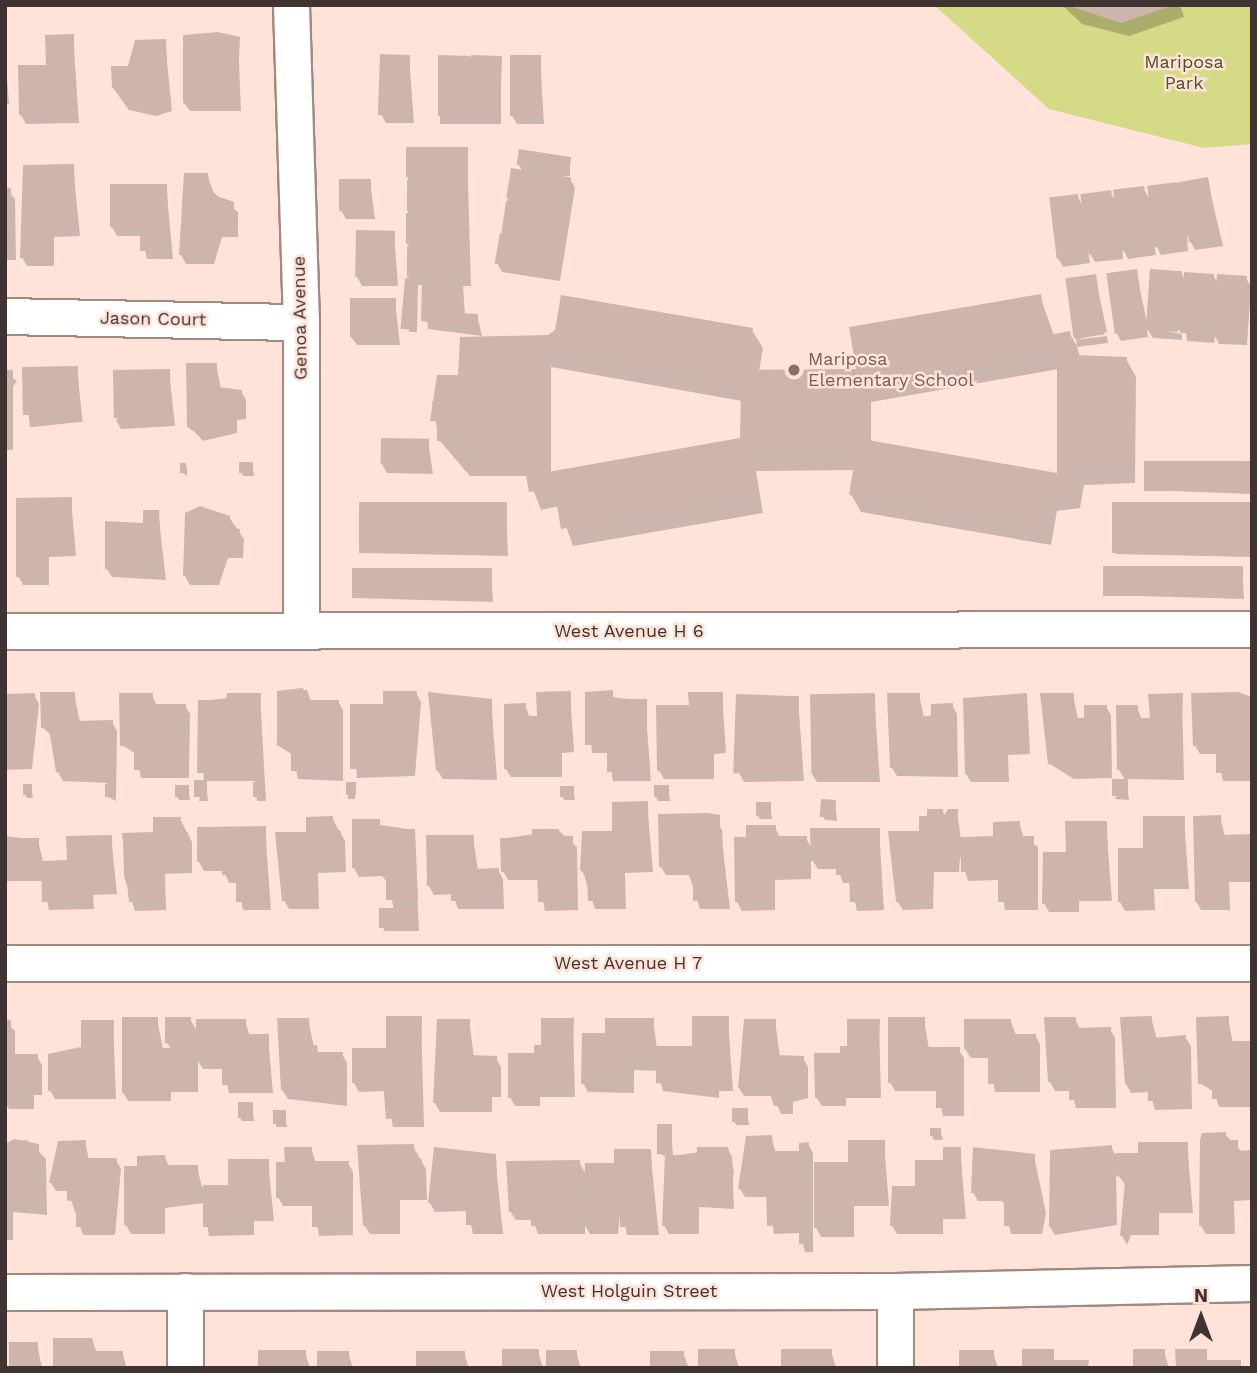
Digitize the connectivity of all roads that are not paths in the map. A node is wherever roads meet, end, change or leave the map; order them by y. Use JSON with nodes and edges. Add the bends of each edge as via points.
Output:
{"nodes":[{"id":1,"x":291,"y":5,"type":"edge"},
{"id":2,"x":5,"y":316,"type":"edge"},
{"id":3,"x":301,"y":322,"type":"junction"},
{"id":4,"x":1252,"y":629,"type":"edge"},
{"id":5,"x":5,"y":631,"type":"edge"},
{"id":6,"x":301,"y":631,"type":"junction"},
{"id":7,"x":5,"y":963,"type":"edge"},
{"id":8,"x":1252,"y":963,"type":"edge"},
{"id":9,"x":1252,"y":1283,"type":"edge"},
{"id":10,"x":185,"y":1291,"type":"junction"},
{"id":11,"x":895,"y":1291,"type":"junction"},
{"id":12,"x":5,"y":1292,"type":"edge"},
{"id":13,"x":185,"y":1368,"type":"edge"},
{"id":14,"x":895,"y":1368,"type":"edge"}],
"edges":[{"from":1,"to":3,"type":"street","name":"Genoa Avenue"},
{"from":2,"to":3,"type":"street","name":"Jason Court"},
{"from":3,"to":6,"type":"street","name":"Genoa Avenue"},
{"from":4,"to":6,"type":"street","name":"West Avenue H 6"},
{"from":5,"to":6,"type":"street","name":"West Avenue H 6"},
{"from":7,"to":8,"type":"street","name":"West Avenue H 7"},
{"from":9,"to":11,"type":"street","name":"West Holguin Street"},
{"from":10,"to":11,"type":"street","name":"West Holguin Street"},
{"from":10,"to":12,"type":"street","name":"West Holguin Street"},
{"from":10,"to":13,"type":"street"},
{"from":11,"to":14,"type":"street"}]}
